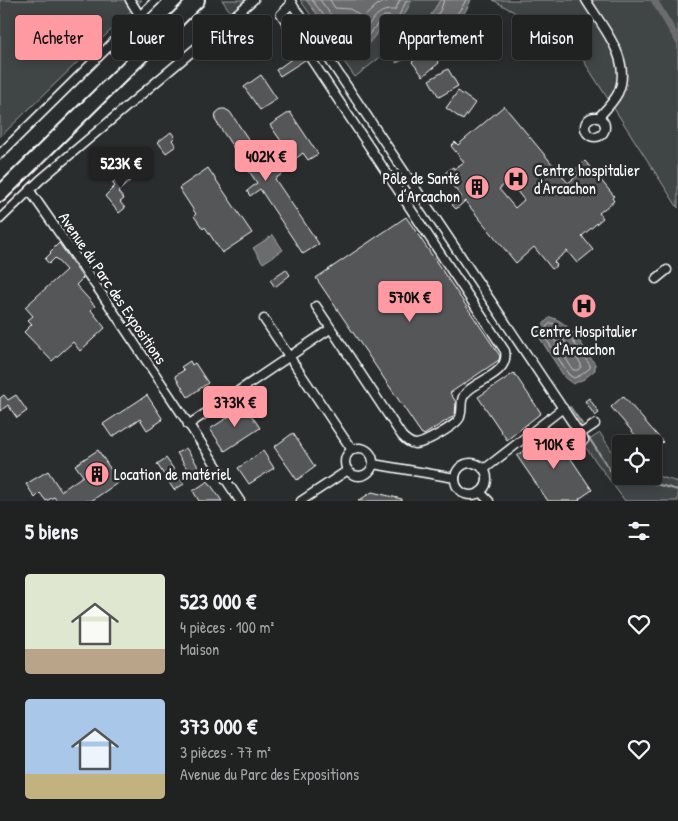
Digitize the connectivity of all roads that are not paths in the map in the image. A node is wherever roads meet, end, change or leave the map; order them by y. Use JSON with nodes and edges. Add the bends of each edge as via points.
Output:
{"nodes":[{"id":1,"x":130,"y":0,"type":"edge"},
{"id":2,"x":156,"y":0,"type":"edge"},
{"id":3,"x":253,"y":0,"type":"edge"},
{"id":4,"x":586,"y":0,"type":"edge"},
{"id":5,"x":193,"y":1,"type":"edge"},
{"id":6,"x":291,"y":2,"type":"edge"},
{"id":7,"x":139,"y":15,"type":"edge"},
{"id":8,"x":141,"y":15,"type":"edge"},
{"id":9,"x":112,"y":44,"type":"edge"},
{"id":10,"x":598,"y":118,"type":"dead end"},
{"id":11,"x":389,"y":148,"type":"junction"},
{"id":12,"x":0,"y":154,"type":"edge"},
{"id":13,"x":376,"y":158,"type":"junction"},
{"id":14,"x":0,"y":181,"type":"edge"},
{"id":15,"x":30,"y":191,"type":"junction"},
{"id":16,"x":0,"y":194,"type":"edge"},
{"id":17,"x":0,"y":219,"type":"edge"},
{"id":18,"x":668,"y":270,"type":"dead end"},
{"id":19,"x":656,"y":279,"type":"dead end"},
{"id":20,"x":316,"y":306,"type":"dead end"},
{"id":21,"x":264,"y":319,"type":"dead end"},
{"id":22,"x":330,"y":329,"type":"junction"},
{"id":23,"x":289,"y":357,"type":"junction"},
{"id":24,"x":563,"y":408,"type":"junction"},
{"id":25,"x":595,"y":424,"type":"dead end"},
{"id":26,"x":188,"y":425,"type":"junction"},
{"id":27,"x":352,"y":450,"type":"junction"},
{"id":28,"x":373,"y":464,"type":"junction"},
{"id":29,"x":482,"y":468,"type":"junction"},
{"id":30,"x":348,"y":470,"type":"junction"},
{"id":31,"x":455,"y":478,"type":"junction"},
{"id":32,"x":480,"y":492,"type":"junction"},
{"id":33,"x":240,"y":501,"type":"edge"},
{"id":34,"x":301,"y":501,"type":"edge"},
{"id":35,"x":489,"y":501,"type":"edge"}],
"edges":[{"from":1,"to":7,"type":"street"},
{"from":2,"to":8,"type":"street"},
{"from":3,"to":15,"type":"street","via":[[123,108]]},
{"from":4,"to":10,"type":"street","via":[[614,46],[622,70],[618,93]]},
{"from":5,"to":14,"type":"highway"},
{"from":5,"to":16,"type":"highway"},
{"from":6,"to":11,"type":"street"},
{"from":6,"to":13,"type":"street","via":[[281,14]]},
{"from":9,"to":12,"type":"street"},
{"from":11,"to":13,"type":"street"},
{"from":11,"to":24,"type":"street"},
{"from":13,"to":22,"type":"street","via":[[505,350],[507,359],[504,367],[465,393],[456,422],[415,444],[402,436]]},
{"from":15,"to":17,"type":"street"},
{"from":15,"to":26,"type":"street","name":"Avenue du Parc des Expositions"},
{"from":18,"to":19,"type":"street"},
{"from":20,"to":22,"type":"street"},
{"from":21,"to":23,"type":"street"},
{"from":22,"to":23,"type":"street"},
{"from":23,"to":26,"type":"street"},
{"from":23,"to":27,"type":"street"},
{"from":24,"to":25,"type":"street","via":[[582,437]]},
{"from":24,"to":29,"type":"street"},
{"from":26,"to":33,"type":"street","name":"Avenue du Parc des Expositions"},
{"from":27,"to":28,"type":"street","via":[[361,448],[369,452]]},
{"from":27,"to":30,"type":"street","via":[[346,457]]},
{"from":28,"to":30,"type":"street","via":[[370,472],[362,476]]},
{"from":28,"to":31,"type":"street"},
{"from":29,"to":31,"type":"street","via":[[468,464],[459,469]]},
{"from":29,"to":32,"type":"street","via":[[487,478]]},
{"from":30,"to":34,"type":"street"},
{"from":31,"to":32,"type":"street","via":[[465,494]]},
{"from":32,"to":35,"type":"street"}]}
